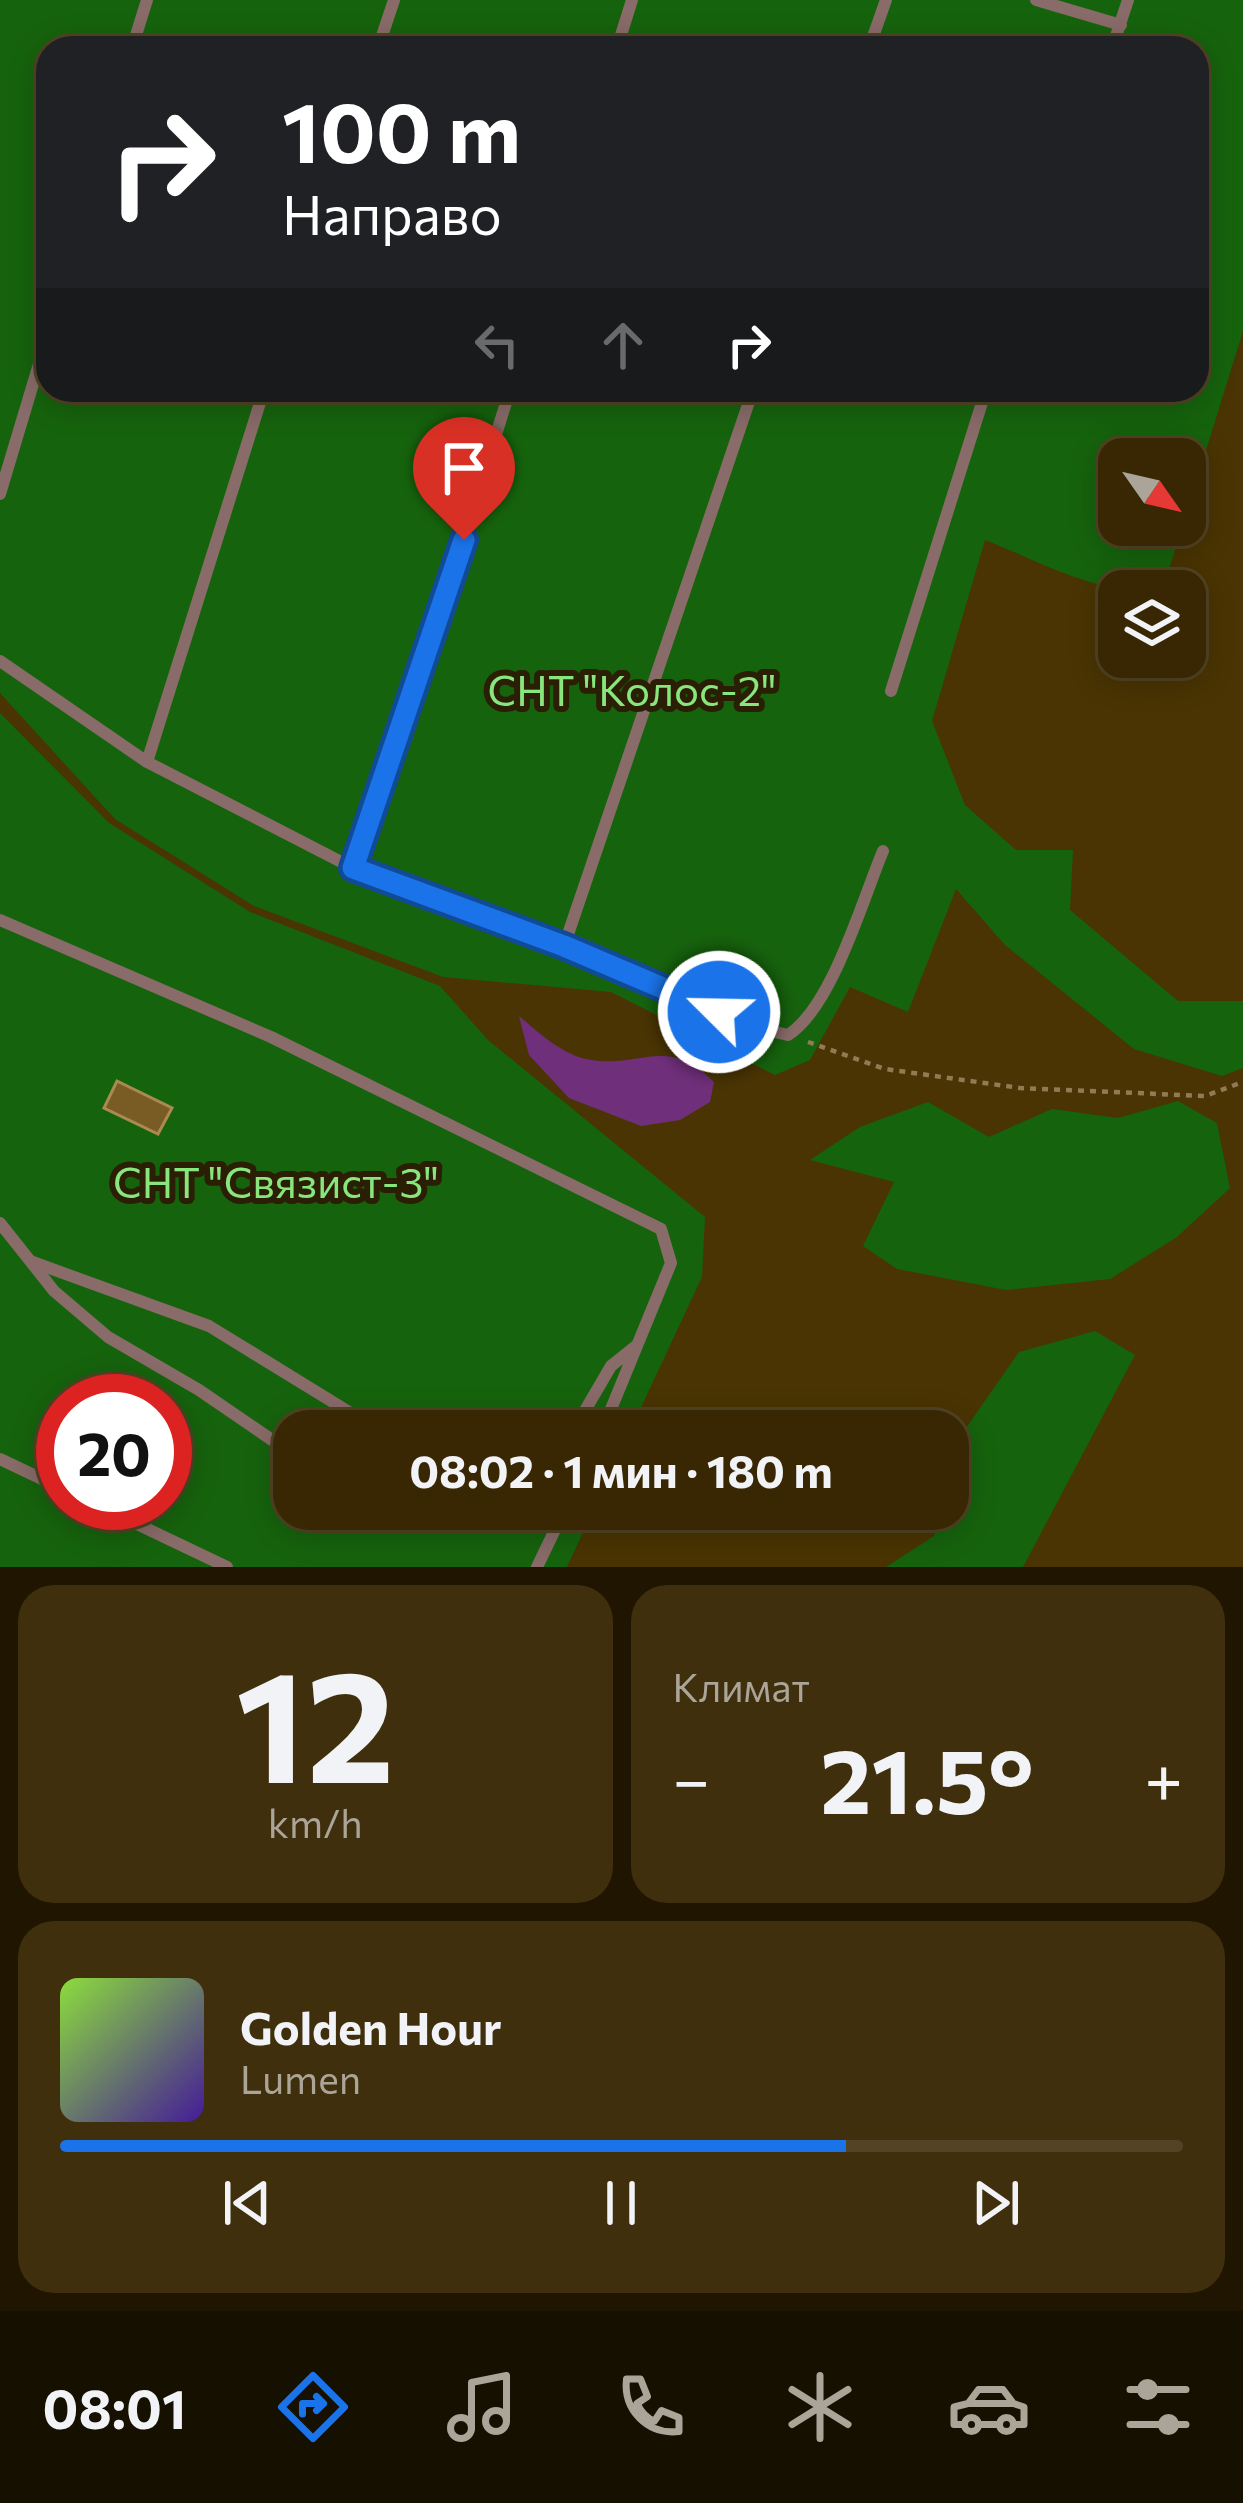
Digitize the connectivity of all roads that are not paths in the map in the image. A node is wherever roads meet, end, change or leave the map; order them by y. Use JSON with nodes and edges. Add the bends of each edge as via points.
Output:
{"nodes":[{"id":1,"x":147,"y":0,"type":"edge"},
{"id":2,"x":394,"y":0,"type":"edge"},
{"id":3,"x":632,"y":0,"type":"edge"},
{"id":4,"x":886,"y":0,"type":"edge"},
{"id":5,"x":1036,"y":0,"type":"edge"},
{"id":6,"x":1128,"y":0,"type":"edge"},
{"id":7,"x":1121,"y":25,"type":"junction"},
{"id":8,"x":135,"y":36,"type":"edge"},
{"id":9,"x":382,"y":36,"type":"edge"},
{"id":10,"x":621,"y":36,"type":"edge"},
{"id":11,"x":873,"y":36,"type":"edge"},
{"id":12,"x":1117,"y":36,"type":"edge"},
{"id":13,"x":36,"y":374,"type":"edge"},
{"id":14,"x":260,"y":402,"type":"edge"},
{"id":15,"x":506,"y":402,"type":"edge"},
{"id":16,"x":749,"y":402,"type":"edge"},
{"id":17,"x":982,"y":402,"type":"edge"},
{"id":18,"x":0,"y":494,"type":"edge"},
{"id":19,"x":0,"y":661,"type":"edge"},
{"id":20,"x":891,"y":691,"type":"dead end"},
{"id":21,"x":147,"y":762,"type":"junction"},
{"id":22,"x":883,"y":851,"type":"dead end"},
{"id":23,"x":353,"y":868,"type":"junction"},
{"id":24,"x":0,"y":920,"type":"edge"},
{"id":25,"x":564,"y":946,"type":"junction"},
{"id":26,"x":0,"y":1223,"type":"edge"},
{"id":27,"x":30,"y":1261,"type":"junction"},
{"id":28,"x":637,"y":1345,"type":"junction"},
{"id":29,"x":346,"y":1410,"type":"edge"},
{"id":30,"x":585,"y":1410,"type":"edge"},
{"id":31,"x":611,"y":1410,"type":"edge"},
{"id":32,"x":273,"y":1441,"type":"edge"},
{"id":33,"x":0,"y":1459,"type":"edge"},
{"id":34,"x":36,"y":1476,"type":"edge"},
{"id":35,"x":150,"y":1530,"type":"edge"},
{"id":36,"x":555,"y":1530,"type":"edge"},
{"id":37,"x":227,"y":1567,"type":"edge"},
{"id":38,"x":537,"y":1567,"type":"edge"}],
"edges":[{"from":1,"to":8,"type":"lane"},
{"from":2,"to":9,"type":"lane"},
{"from":3,"to":10,"type":"lane"},
{"from":4,"to":11,"type":"lane"},
{"from":5,"to":7,"type":"lane"},
{"from":6,"to":7,"type":"lane"},
{"from":7,"to":12,"type":"lane"},
{"from":13,"to":18,"type":"lane"},
{"from":14,"to":21,"type":"lane"},
{"from":15,"to":23,"type":"lane"},
{"from":16,"to":25,"type":"lane"},
{"from":17,"to":20,"type":"lane"},
{"from":19,"to":21,"type":"lane"},
{"from":21,"to":23,"type":"lane"},
{"from":22,"to":25,"type":"lane","via":[[825,992],[807,1023],[788,1035]]},
{"from":23,"to":25,"type":"lane"},
{"from":24,"to":28,"type":"lane","via":[[271,1037],[662,1229],[671,1263]]},
{"from":26,"to":27,"type":"lane"},
{"from":27,"to":29,"type":"lane","via":[[209,1326]]},
{"from":27,"to":32,"type":"lane","via":[[108,1337]]},
{"from":28,"to":30,"type":"lane","via":[[611,1366]]},
{"from":28,"to":31,"type":"lane"},
{"from":33,"to":34,"type":"lane"},
{"from":35,"to":37,"type":"lane"},
{"from":36,"to":38,"type":"lane"}]}
